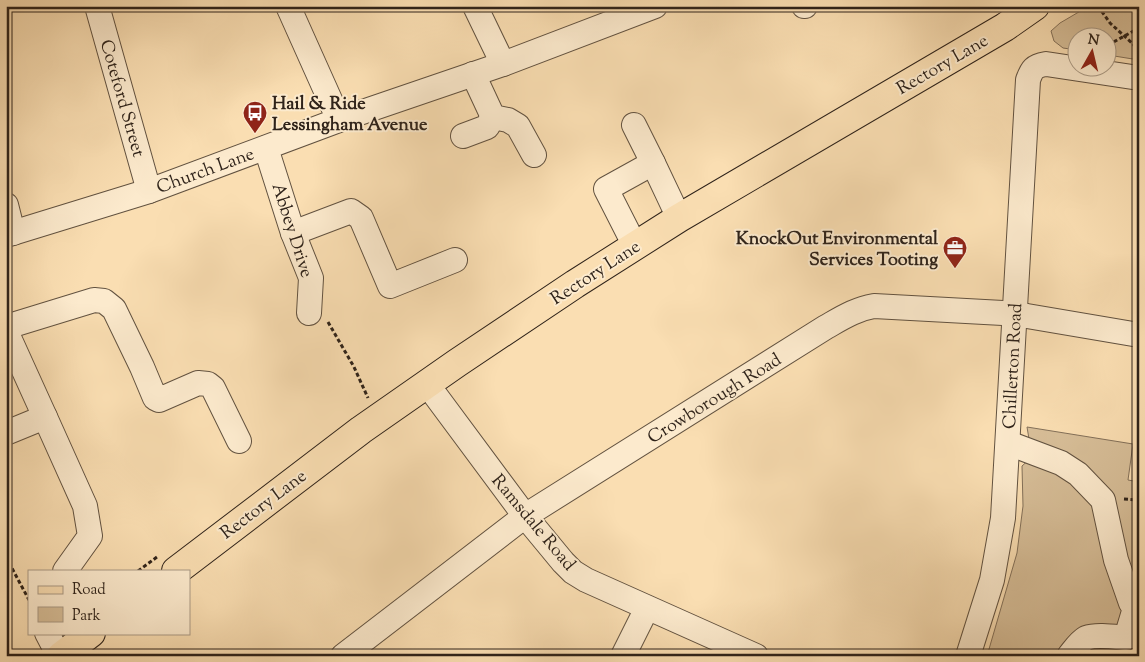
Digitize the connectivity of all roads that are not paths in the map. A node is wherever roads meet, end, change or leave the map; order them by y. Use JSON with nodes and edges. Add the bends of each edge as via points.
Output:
{"nodes":[{"id":1,"x":98,"y":6,"type":"edge"},
{"id":2,"x":288,"y":6,"type":"edge"},
{"id":3,"x":475,"y":6,"type":"edge"},
{"id":4,"x":654,"y":6,"type":"edge"},
{"id":5,"x":1035,"y":6,"type":"edge"},
{"id":6,"x":503,"y":64,"type":"junction"},
{"id":7,"x":473,"y":74,"type":"junction"},
{"id":8,"x":1139,"y":78,"type":"edge"},
{"id":9,"x":493,"y":117,"type":"junction"},
{"id":10,"x":339,"y":120,"type":"junction"},
{"id":11,"x":634,"y":126,"type":"dead end"},
{"id":12,"x":463,"y":136,"type":"dead end"},
{"id":13,"x":266,"y":148,"type":"junction"},
{"id":14,"x":534,"y":155,"type":"dead end"},
{"id":15,"x":653,"y":162,"type":"junction"},
{"id":16,"x":149,"y":191,"type":"junction"},
{"id":17,"x":6,"y":206,"type":"edge"},
{"id":18,"x":679,"y":218,"type":"junction"},
{"id":19,"x":293,"y":233,"type":"junction"},
{"id":20,"x":10,"y":234,"type":"edge"},
{"id":21,"x":635,"y":246,"type":"junction"},
{"id":22,"x":455,"y":260,"type":"dead end"},
{"id":23,"x":310,"y":313,"type":"road end"},
{"id":24,"x":1015,"y":315,"type":"junction"},
{"id":25,"x":6,"y":327,"type":"edge"},
{"id":26,"x":6,"y":332,"type":"edge"},
{"id":27,"x":1139,"y":335,"type":"edge"},
{"id":28,"x":427,"y":384,"type":"junction"},
{"id":29,"x":45,"y":416,"type":"junction"},
{"id":30,"x":6,"y":433,"type":"edge"},
{"id":31,"x":239,"y":441,"type":"dead end"},
{"id":32,"x":1008,"y":443,"type":"junction"},
{"id":33,"x":525,"y":516,"type":"junction"},
{"id":34,"x":66,"y":570,"type":"edge"},
{"id":35,"x":177,"y":570,"type":"edge"},
{"id":36,"x":647,"y":608,"type":"junction"},
{"id":37,"x":48,"y":634,"type":"edge"},
{"id":38,"x":90,"y":634,"type":"edge"},
{"id":39,"x":60,"y":656,"type":"edge"},
{"id":40,"x":343,"y":656,"type":"edge"},
{"id":41,"x":623,"y":656,"type":"edge"},
{"id":42,"x":756,"y":656,"type":"edge"},
{"id":43,"x":968,"y":656,"type":"edge"},
{"id":44,"x":1069,"y":656,"type":"edge"}],
"edges":[{"from":1,"to":16,"type":"street","name":"Coteford Street"},
{"from":2,"to":10,"type":"street"},
{"from":3,"to":6,"type":"street"},
{"from":4,"to":6,"type":"street","name":"Church Lane"},
{"from":5,"to":18,"type":"main road","name":"Rectory Lane","via":[[1005,27]]},
{"from":6,"to":7,"type":"street","name":"Church Lane"},
{"from":7,"to":9,"type":"street"},
{"from":7,"to":10,"type":"street","name":"Church Lane"},
{"from":8,"to":24,"type":"street","name":"Chillerton Road","via":[[1046,64],[1031,72]]},
{"from":9,"to":12,"type":"street","via":[[487,127]]},
{"from":9,"to":14,"type":"street","via":[[518,126]]},
{"from":10,"to":13,"type":"street","name":"Church Lane"},
{"from":11,"to":15,"type":"street"},
{"from":13,"to":16,"type":"street","name":"Church Lane"},
{"from":13,"to":19,"type":"street","name":"Abbey Drive"},
{"from":15,"to":18,"type":"street"},
{"from":15,"to":21,"type":"street","via":[[606,189]]},
{"from":16,"to":20,"type":"street","name":"Church Lane"},
{"from":17,"to":20,"type":"street"},
{"from":18,"to":21,"type":"main road","name":"Rectory Lane"},
{"from":19,"to":22,"type":"street","via":[[351,211],[361,218],[390,286]]},
{"from":19,"to":23,"type":"street","name":"Abbey Drive","via":[[312,278]]},
{"from":21,"to":28,"type":"main road","name":"Rectory Lane"},
{"from":24,"to":27,"type":"street","name":"Crowborough Road"},
{"from":24,"to":32,"type":"street","name":"Chillerton Road"},
{"from":24,"to":33,"type":"street","name":"Crowborough Road","via":[[874,306],[853,312]]},
{"from":25,"to":31,"type":"street","via":[[94,300],[104,301],[114,309],[155,398],[159,400],[198,383],[208,384]]},
{"from":26,"to":29,"type":"street"},
{"from":28,"to":33,"type":"street","name":"Ramsdale Road"},
{"from":28,"to":35,"type":"main road","name":"Rectory Lane","via":[[361,430]]},
{"from":29,"to":30,"type":"street"},
{"from":29,"to":34,"type":"street","via":[[85,506],[90,536]]},
{"from":32,"to":43,"type":"street","name":"Chillerton Road","via":[[1004,518],[992,580]]},
{"from":32,"to":44,"type":"street","via":[[1061,463],[1078,474],[1103,500],[1116,560],[1134,608],[1126,638],[1087,638]]},
{"from":33,"to":36,"type":"street","name":"Ramsdale Road","via":[[573,572]]},
{"from":33,"to":40,"type":"street","name":"Crowborough Road"},
{"from":36,"to":41,"type":"street"},
{"from":36,"to":42,"type":"street","name":"Ramsdale Road"},
{"from":37,"to":39,"type":"street"},
{"from":38,"to":39,"type":"main road"}]}
